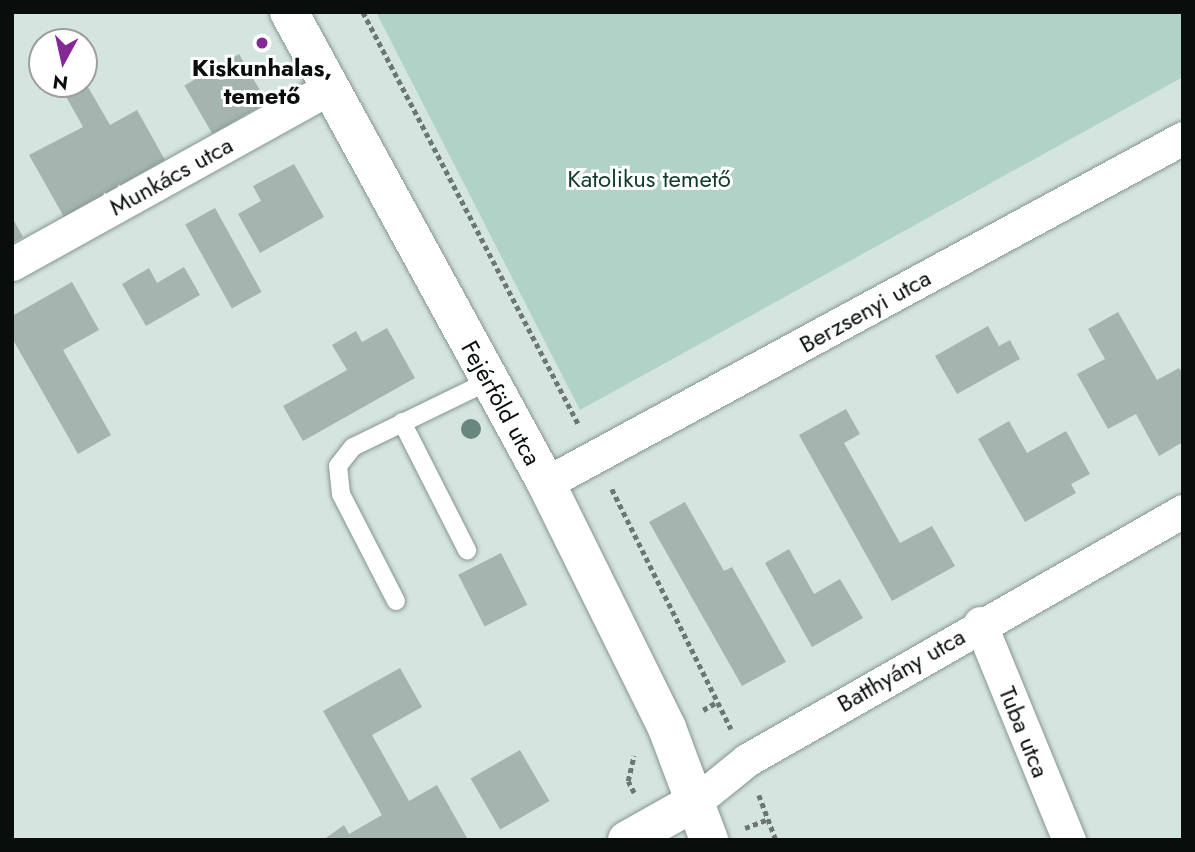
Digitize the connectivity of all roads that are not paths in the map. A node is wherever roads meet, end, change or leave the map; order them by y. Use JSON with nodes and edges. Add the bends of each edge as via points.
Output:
{"nodes":[{"id":1,"x":289,"y":12,"type":"edge"},
{"id":2,"x":329,"y":88,"type":"junction"},
{"id":3,"x":1183,"y":138,"type":"edge"},
{"id":4,"x":12,"y":264,"type":"edge"},
{"id":5,"x":487,"y":382,"type":"junction"},
{"id":6,"x":402,"y":422,"type":"junction"},
{"id":7,"x":546,"y":483,"type":"junction"},
{"id":8,"x":1183,"y":511,"type":"edge"},
{"id":9,"x":467,"y":550,"type":"dead end"},
{"id":10,"x":396,"y":601,"type":"dead end"},
{"id":11,"x":979,"y":624,"type":"junction"},
{"id":12,"x":695,"y":802,"type":"junction"},
{"id":13,"x":628,"y":840,"type":"edge"},
{"id":14,"x":709,"y":840,"type":"edge"},
{"id":15,"x":1069,"y":840,"type":"edge"}],
"edges":[{"from":1,"to":2,"type":"main road","name":"Fejérföld utca"},
{"from":2,"to":4,"type":"street","name":"Munkács utca"},
{"from":2,"to":5,"type":"main road","name":"Fejérföld utca"},
{"from":3,"to":7,"type":"street","name":"Berzsenyi utca"},
{"from":5,"to":6,"type":"lane"},
{"from":5,"to":7,"type":"main road","name":"Fejérföld utca"},
{"from":6,"to":9,"type":"lane"},
{"from":6,"to":10,"type":"lane","via":[[347,452],[337,477],[341,494]]},
{"from":7,"to":12,"type":"main road","name":"Fejérföld utca","via":[[667,728]]},
{"from":8,"to":11,"type":"street","name":"Batthyány utca"},
{"from":11,"to":12,"type":"street","name":"Batthyány utca","via":[[747,760]]},
{"from":11,"to":15,"type":"street","name":"Tuba utca"},
{"from":12,"to":13,"type":"main road","name":"Batthyány utca"},
{"from":12,"to":14,"type":"main road","name":"Fejérföld utca"}]}
